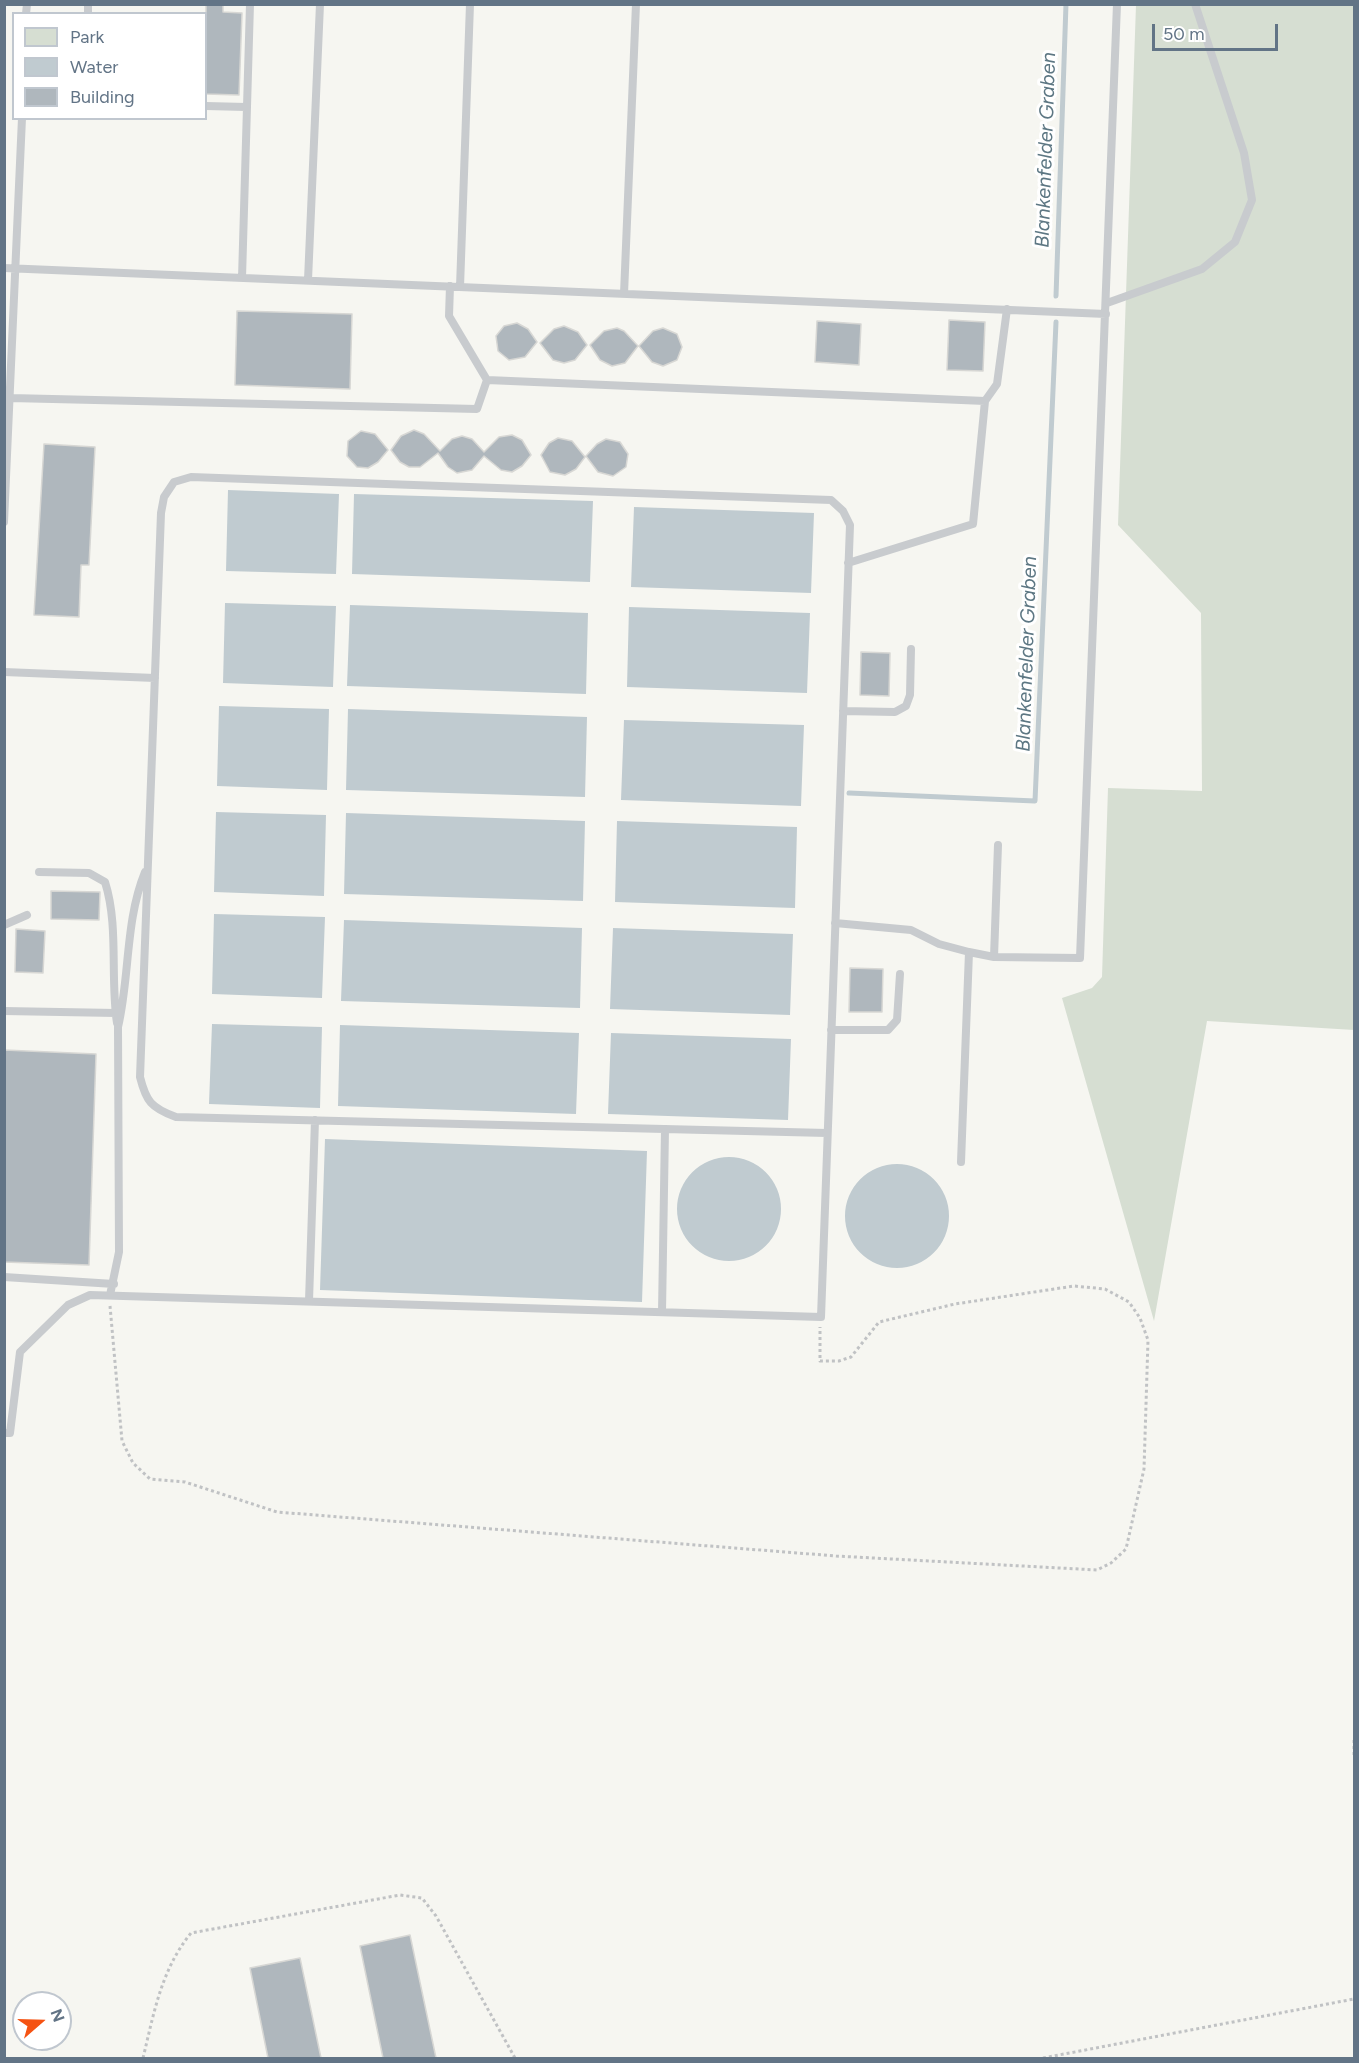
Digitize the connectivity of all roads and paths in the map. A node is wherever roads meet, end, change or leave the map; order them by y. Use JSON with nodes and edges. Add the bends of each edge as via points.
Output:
{"nodes":[{"id":1,"x":250,"y":4,"type":"edge"},
{"id":2,"x":320,"y":4,"type":"edge"},
{"id":3,"x":470,"y":4,"type":"edge"},
{"id":4,"x":636,"y":4,"type":"edge"},
{"id":5,"x":1117,"y":4,"type":"edge"},
{"id":6,"x":1195,"y":4,"type":"edge"},
{"id":7,"x":207,"y":106,"type":"edge"},
{"id":8,"x":246,"y":107,"type":"junction"},
{"id":9,"x":22,"y":120,"type":"edge"},
{"id":10,"x":4,"y":268,"type":"edge"},
{"id":11,"x":15,"y":268,"type":"junction"},
{"id":12,"x":242,"y":278,"type":"junction"},
{"id":13,"x":308,"y":280,"type":"junction"},
{"id":14,"x":450,"y":286,"type":"junction"},
{"id":15,"x":460,"y":287,"type":"junction"},
{"id":16,"x":624,"y":294,"type":"junction"},
{"id":17,"x":1107,"y":303,"type":"junction"},
{"id":18,"x":1007,"y":309,"type":"junction"},
{"id":19,"x":1106,"y":314,"type":"junction"},
{"id":20,"x":488,"y":380,"type":"junction"},
{"id":21,"x":10,"y":398,"type":"junction"},
{"id":22,"x":985,"y":401,"type":"junction"},
{"id":23,"x":4,"y":522,"type":"edge"},
{"id":24,"x":848,"y":563,"type":"junction"},
{"id":25,"x":912,"y":649,"type":"dead end"},
{"id":26,"x":4,"y":672,"type":"edge"},
{"id":27,"x":155,"y":678,"type":"junction"},
{"id":28,"x":843,"y":711,"type":"junction"},
{"id":29,"x":998,"y":845,"type":"dead end"},
{"id":30,"x":147,"y":867,"type":"junction"},
{"id":31,"x":39,"y":872,"type":"dead end"},
{"id":32,"x":27,"y":915,"type":"dead end"},
{"id":33,"x":835,"y":923,"type":"junction"},
{"id":34,"x":4,"y":925,"type":"edge"},
{"id":35,"x":969,"y":952,"type":"junction"},
{"id":36,"x":994,"y":957,"type":"junction"},
{"id":37,"x":900,"y":974,"type":"dead end"},
{"id":38,"x":4,"y":1011,"type":"edge"},
{"id":39,"x":116,"y":1013,"type":"junction"},
{"id":40,"x":118,"y":1027,"type":"junction"},
{"id":41,"x":831,"y":1030,"type":"junction"},
{"id":42,"x":315,"y":1120,"type":"junction"},
{"id":43,"x":665,"y":1129,"type":"junction"},
{"id":44,"x":827,"y":1133,"type":"junction"},
{"id":45,"x":962,"y":1162,"type":"dead end"},
{"id":46,"x":4,"y":1277,"type":"edge"},
{"id":47,"x":114,"y":1284,"type":"junction"},
{"id":48,"x":110,"y":1295,"type":"junction"},
{"id":49,"x":309,"y":1301,"type":"junction"},
{"id":50,"x":662,"y":1312,"type":"junction"},
{"id":51,"x":821,"y":1317,"type":"junction"},
{"id":52,"x":4,"y":1433,"type":"edge"},
{"id":53,"x":1354,"y":1740,"type":"edge"},
{"id":54,"x":1354,"y":1755,"type":"edge"},
{"id":55,"x":1354,"y":1999,"type":"edge"},
{"id":56,"x":143,"y":2058,"type":"edge"},
{"id":57,"x":515,"y":2058,"type":"edge"},
{"id":58,"x":1043,"y":2058,"type":"edge"}],
"edges":[{"from":1,"to":8,"type":"lane"},
{"from":2,"to":13,"type":"lane"},
{"from":3,"to":15,"type":"lane"},
{"from":4,"to":16,"type":"lane"},
{"from":5,"to":17,"type":"lane"},
{"from":6,"to":17,"type":"lane","via":[[1244,153],[1252,200],[1235,242],[1202,269]]},
{"from":7,"to":8,"type":"lane"},
{"from":8,"to":12,"type":"lane"},
{"from":9,"to":11,"type":"lane"},
{"from":10,"to":11,"type":"lane"},
{"from":11,"to":12,"type":"lane"},
{"from":11,"to":21,"type":"lane"},
{"from":12,"to":13,"type":"lane"},
{"from":13,"to":14,"type":"lane"},
{"from":14,"to":15,"type":"lane"},
{"from":14,"to":20,"type":"lane","via":[[449,316]]},
{"from":15,"to":16,"type":"lane"},
{"from":16,"to":18,"type":"lane"},
{"from":17,"to":19,"type":"lane"},
{"from":18,"to":19,"type":"lane"},
{"from":18,"to":22,"type":"lane","via":[[997,384]]},
{"from":19,"to":36,"type":"lane","via":[[1080,958]]},
{"from":20,"to":21,"type":"lane","via":[[477,409]]},
{"from":20,"to":22,"type":"lane"},
{"from":21,"to":23,"type":"lane"},
{"from":22,"to":24,"type":"lane","via":[[973,524]]},
{"from":24,"to":27,"type":"lane","via":[[850,525],[843,510],[831,500],[191,477],[174,482],[164,496]]},
{"from":24,"to":28,"type":"lane"},
{"from":25,"to":28,"type":"lane","via":[[906,706],[896,712]]},
{"from":26,"to":27,"type":"lane"},
{"from":27,"to":30,"type":"lane"},
{"from":28,"to":33,"type":"lane"},
{"from":29,"to":36,"type":"lane"},
{"from":30,"to":40,"type":"lane","via":[[135,897],[126,996]]},
{"from":30,"to":42,"type":"lane","via":[[140,1077],[145,1097],[159,1111],[176,1117]]},
{"from":31,"to":39,"type":"lane","via":[[89,873],[105,882],[111,902]]},
{"from":32,"to":34,"type":"lane"},
{"from":33,"to":35,"type":"lane","via":[[911,930],[939,944]]},
{"from":33,"to":41,"type":"lane"},
{"from":35,"to":36,"type":"lane"},
{"from":35,"to":45,"type":"lane"},
{"from":37,"to":41,"type":"lane","via":[[897,1020],[888,1030]]},
{"from":38,"to":39,"type":"lane"},
{"from":39,"to":40,"type":"lane"},
{"from":40,"to":47,"type":"lane","via":[[116,1131],[120,1198]]},
{"from":41,"to":44,"type":"lane"},
{"from":42,"to":43,"type":"lane"},
{"from":42,"to":49,"type":"lane"},
{"from":43,"to":44,"type":"lane"},
{"from":43,"to":50,"type":"lane"},
{"from":44,"to":51,"type":"lane"},
{"from":46,"to":47,"type":"lane"},
{"from":47,"to":48,"type":"lane"},
{"from":48,"to":49,"type":"lane"},
{"from":48,"to":51,"type":"path","via":[[122,1441],[134,1463],[150,1479],[185,1482],[277,1512],[836,1556],[1098,1570],[1126,1549],[1144,1470],[1148,1340],[1129,1302],[1106,1289],[1074,1286],[955,1304],[879,1322],[851,1357],[839,1361],[820,1361]]},
{"from":48,"to":52,"type":"lane","via":[[90,1295],[68,1305],[20,1352],[10,1433]]},
{"from":49,"to":50,"type":"lane"},
{"from":50,"to":51,"type":"lane"},
{"from":53,"to":54,"type":"path"},
{"from":55,"to":58,"type":"path"},
{"from":56,"to":57,"type":"path","via":[[159,1990],[175,1953],[191,1933],[400,1895],[422,1898],[436,1916]]}]}
